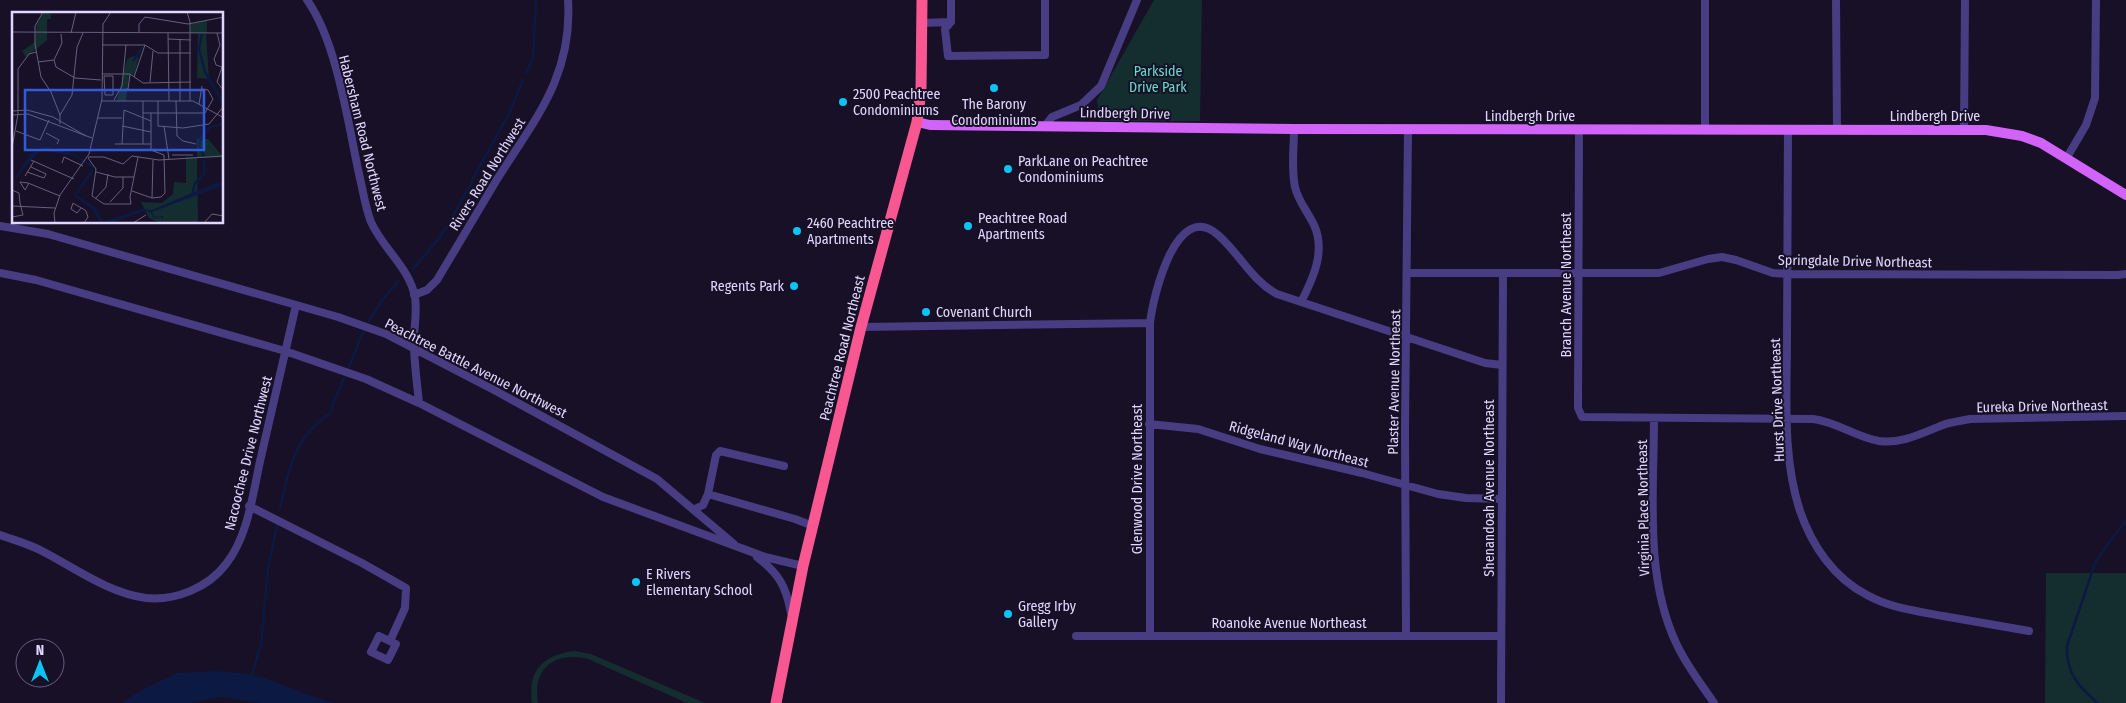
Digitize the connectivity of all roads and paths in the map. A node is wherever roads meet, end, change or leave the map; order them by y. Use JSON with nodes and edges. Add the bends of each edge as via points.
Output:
{"nodes":[{"id":1,"x":307,"y":0,"type":"edge"},
{"id":2,"x":568,"y":0,"type":"edge"},
{"id":3,"x":922,"y":0,"type":"edge"},
{"id":4,"x":951,"y":0,"type":"edge"},
{"id":5,"x":1045,"y":0,"type":"edge"},
{"id":6,"x":1136,"y":0,"type":"edge"},
{"id":7,"x":1705,"y":0,"type":"edge"},
{"id":8,"x":1836,"y":0,"type":"edge"},
{"id":9,"x":1965,"y":0,"type":"edge"},
{"id":10,"x":2096,"y":0,"type":"edge"},
{"id":11,"x":922,"y":22,"type":"junction"},
{"id":12,"x":951,"y":22,"type":"junction"},
{"id":13,"x":917,"y":122,"type":"junction"},
{"id":14,"x":1045,"y":126,"type":"junction"},
{"id":15,"x":1294,"y":129,"type":"junction"},
{"id":16,"x":1408,"y":129,"type":"junction"},
{"id":17,"x":1964,"y":129,"type":"junction"},
{"id":18,"x":1579,"y":130,"type":"junction"},
{"id":19,"x":1705,"y":130,"type":"junction"},
{"id":20,"x":1788,"y":130,"type":"junction"},
{"id":21,"x":1837,"y":130,"type":"junction"},
{"id":22,"x":2066,"y":159,"type":"junction"},
{"id":23,"x":2126,"y":195,"type":"edge"},
{"id":24,"x":0,"y":226,"type":"edge"},
{"id":25,"x":1408,"y":273,"type":"junction"},
{"id":26,"x":1503,"y":273,"type":"junction"},
{"id":27,"x":0,"y":274,"type":"edge"},
{"id":28,"x":1578,"y":274,"type":"junction"},
{"id":29,"x":1787,"y":274,"type":"junction"},
{"id":30,"x":2126,"y":274,"type":"edge"},
{"id":31,"x":414,"y":295,"type":"junction"},
{"id":32,"x":1301,"y":302,"type":"junction"},
{"id":33,"x":296,"y":305,"type":"junction"},
{"id":34,"x":1150,"y":323,"type":"junction"},
{"id":35,"x":861,"y":327,"type":"junction"},
{"id":36,"x":1407,"y":337,"type":"junction"},
{"id":37,"x":414,"y":348,"type":"junction"},
{"id":38,"x":285,"y":351,"type":"junction"},
{"id":39,"x":1502,"y":365,"type":"junction"},
{"id":40,"x":419,"y":403,"type":"junction"},
{"id":41,"x":2126,"y":416,"type":"edge"},
{"id":42,"x":1605,"y":418,"type":"joint"},
{"id":43,"x":1654,"y":418,"type":"junction"},
{"id":44,"x":1787,"y":418,"type":"junction"},
{"id":45,"x":1149,"y":424,"type":"junction"},
{"id":46,"x":784,"y":466,"type":"dead end"},
{"id":47,"x":1406,"y":485,"type":"junction"},
{"id":48,"x":708,"y":494,"type":"junction"},
{"id":49,"x":1502,"y":499,"type":"junction"},
{"id":50,"x":250,"y":506,"type":"junction"},
{"id":51,"x":695,"y":509,"type":"junction"},
{"id":52,"x":813,"y":526,"type":"junction"},
{"id":53,"x":0,"y":535,"type":"edge"},
{"id":54,"x":737,"y":547,"type":"junction"},
{"id":55,"x":749,"y":552,"type":"junction"},
{"id":56,"x":803,"y":566,"type":"junction"},
{"id":57,"x":792,"y":620,"type":"junction"},
{"id":58,"x":2028,"y":631,"type":"dead end"},
{"id":59,"x":1076,"y":636,"type":"dead end"},
{"id":60,"x":1150,"y":636,"type":"junction"},
{"id":61,"x":1406,"y":636,"type":"junction"},
{"id":62,"x":1502,"y":636,"type":"junction"},
{"id":63,"x":390,"y":641,"type":"dead end"},
{"id":64,"x":776,"y":703,"type":"edge"},
{"id":65,"x":1501,"y":703,"type":"edge"},
{"id":66,"x":1714,"y":703,"type":"edge"}],
"edges":[{"from":1,"to":31,"type":"street","name":"Habersham Road Northwest","via":[[319,20],[338,80],[368,214],[377,233],[405,271]]},
{"from":2,"to":31,"type":"street","name":"Rivers Road Northwest","via":[[566,51],[552,89],[437,280],[427,290]]},
{"from":3,"to":11,"type":"highway","name":"Peachtree Road Northeast"},
{"from":4,"to":12,"type":"street"},
{"from":5,"to":12,"type":"street","via":[[1044,55],[948,56],[946,29]]},
{"from":6,"to":14,"type":"street","via":[[1101,86],[1081,105],[1051,117]]},
{"from":7,"to":19,"type":"street"},
{"from":8,"to":21,"type":"street"},
{"from":9,"to":17,"type":"street"},
{"from":10,"to":22,"type":"street","via":[[2094,98],[2086,125]]},
{"from":11,"to":12,"type":"street"},
{"from":11,"to":13,"type":"highway","name":"Peachtree Road Northeast"},
{"from":13,"to":14,"type":"main road","name":"Lindbergh Drive"},
{"from":13,"to":35,"type":"highway","name":"Peachtree Road Northeast"},
{"from":14,"to":15,"type":"main road","name":"Lindbergh Drive"},
{"from":15,"to":16,"type":"main road","name":"Lindbergh Drive"},
{"from":15,"to":32,"type":"street","via":[[1295,188],[1314,225],[1318,244],[1315,271]]},
{"from":16,"to":18,"type":"main road","name":"Lindbergh Drive"},
{"from":16,"to":25,"type":"street","name":"Plaster Avenue Northeast"},
{"from":17,"to":21,"type":"main road","name":"Lindbergh Drive"},
{"from":17,"to":22,"type":"main road","name":"Lindbergh Drive","via":[[2022,136],[2041,143]]},
{"from":18,"to":19,"type":"main road","name":"Lindbergh Drive"},
{"from":18,"to":28,"type":"street","name":"Branch Avenue Northeast"},
{"from":19,"to":20,"type":"main road","name":"Lindbergh Drive"},
{"from":20,"to":21,"type":"main road","name":"Lindbergh Drive"},
{"from":20,"to":29,"type":"street","name":"Hurst Drive Northeast"},
{"from":22,"to":23,"type":"main road","name":"Lindbergh Drive"},
{"from":24,"to":33,"type":"street","name":"Peachtree Battle Avenue Northwest","via":[[49,234]]},
{"from":25,"to":26,"type":"street","name":"Springdale Drive Northeast"},
{"from":25,"to":36,"type":"street","name":"Plaster Avenue Northeast"},
{"from":26,"to":28,"type":"street","name":"Springdale Drive Northeast"},
{"from":26,"to":39,"type":"street","name":"Shenandoah Avenue Northeast"},
{"from":27,"to":38,"type":"street","name":"Peachtree Battle Avenue Northwest","via":[[36,280]]},
{"from":28,"to":29,"type":"street","name":"Springdale Drive Northeast","via":[[1659,273],[1722,257],[1773,273]]},
{"from":28,"to":42,"type":"street","name":"Branch Avenue Northeast","via":[[1578,408],[1582,417]]},
{"from":29,"to":30,"type":"street","name":"Springdale Drive Northeast"},
{"from":29,"to":44,"type":"street","name":"Hurst Drive Northeast"},
{"from":31,"to":37,"type":"street"},
{"from":32,"to":34,"type":"street","name":"Glenwood Drive Northeast","via":[[1268,289],[1216,233],[1195,227],[1182,234],[1171,252],[1155,296]]},
{"from":32,"to":36,"type":"street","name":"Glenwood Drive Northeast"},
{"from":33,"to":37,"type":"street","name":"Peachtree Battle Avenue Northwest","via":[[366,327]]},
{"from":33,"to":38,"type":"street","name":"Nacoochee Drive Northwest"},
{"from":34,"to":35,"type":"street"},
{"from":34,"to":45,"type":"street","name":"Glenwood Drive Northeast"},
{"from":35,"to":52,"type":"highway","name":"Peachtree Road Northeast"},
{"from":36,"to":39,"type":"street","name":"Glenwood Drive Northeast","via":[[1485,363]]},
{"from":36,"to":47,"type":"street","name":"Plaster Avenue Northeast"},
{"from":37,"to":40,"type":"street"},
{"from":37,"to":51,"type":"street","name":"Peachtree Battle Avenue Northwest","via":[[657,479]]},
{"from":38,"to":40,"type":"street","name":"Peachtree Battle Avenue Northwest","via":[[366,379]]},
{"from":38,"to":50,"type":"street","name":"Nacoochee Drive Northwest"},
{"from":39,"to":49,"type":"street","name":"Shenandoah Avenue Northeast"},
{"from":40,"to":54,"type":"street","name":"Peachtree Battle Avenue Northwest","via":[[603,497]]},
{"from":41,"to":44,"type":"street","name":"Eureka Drive Northeast","via":[[1970,419],[1891,441],[1868,438],[1823,420]]},
{"from":42,"to":43,"type":"street","name":"Eureka Drive Northeast"},
{"from":43,"to":44,"type":"street","name":"Eureka Drive Northeast"},
{"from":43,"to":66,"type":"street","name":"Virginia Place Northeast","via":[[1654,554],[1659,596],[1677,645]]},
{"from":44,"to":58,"type":"street","name":"Hurst Drive Northeast","via":[[1790,460],[1801,512],[1819,551],[1842,578],[1867,596],[1894,607]]},
{"from":45,"to":47,"type":"street","name":"Ridgeland Way Northeast","via":[[1198,429],[1260,449]]},
{"from":45,"to":60,"type":"street","name":"Glenwood Drive Northeast"},
{"from":46,"to":48,"type":"street","via":[[720,451],[716,456]]},
{"from":47,"to":49,"type":"street","name":"Ridgeland Way Northeast","via":[[1452,497]]},
{"from":47,"to":61,"type":"street","name":"Plaster Avenue Northeast"},
{"from":48,"to":51,"type":"street","via":[[703,505]]},
{"from":48,"to":52,"type":"street"},
{"from":49,"to":62,"type":"street","name":"Shenandoah Avenue Northeast"},
{"from":50,"to":53,"type":"street","name":"Nacoochee Drive Northwest","via":[[236,546],[216,576],[188,592],[163,597],[147,598],[112,588],[41,550]]},
{"from":50,"to":63,"type":"street","via":[[406,588],[405,608]]},
{"from":51,"to":54,"type":"street","name":"Peachtree Battle Avenue Northwest"},
{"from":52,"to":56,"type":"highway","name":"Peachtree Road Northeast"},
{"from":54,"to":55,"type":"street","name":"Peachtree Battle Avenue Northwest"},
{"from":55,"to":56,"type":"street","name":"Peachtree Battle Avenue Northwest"},
{"from":55,"to":57,"type":"street","name":"Peachtree Battle Avenue Northwest","via":[[778,576],[787,592]]},
{"from":56,"to":57,"type":"highway","name":"Peachtree Road Northeast"},
{"from":57,"to":64,"type":"highway","name":"Peachtree Road Northeast"},
{"from":59,"to":60,"type":"street","name":"Roanoke Avenue Northeast"},
{"from":60,"to":61,"type":"street","name":"Roanoke Avenue Northeast"},
{"from":61,"to":62,"type":"street","name":"Roanoke Avenue Northeast"},
{"from":62,"to":65,"type":"street","name":"Shenandoah Avenue Northeast"}]}
